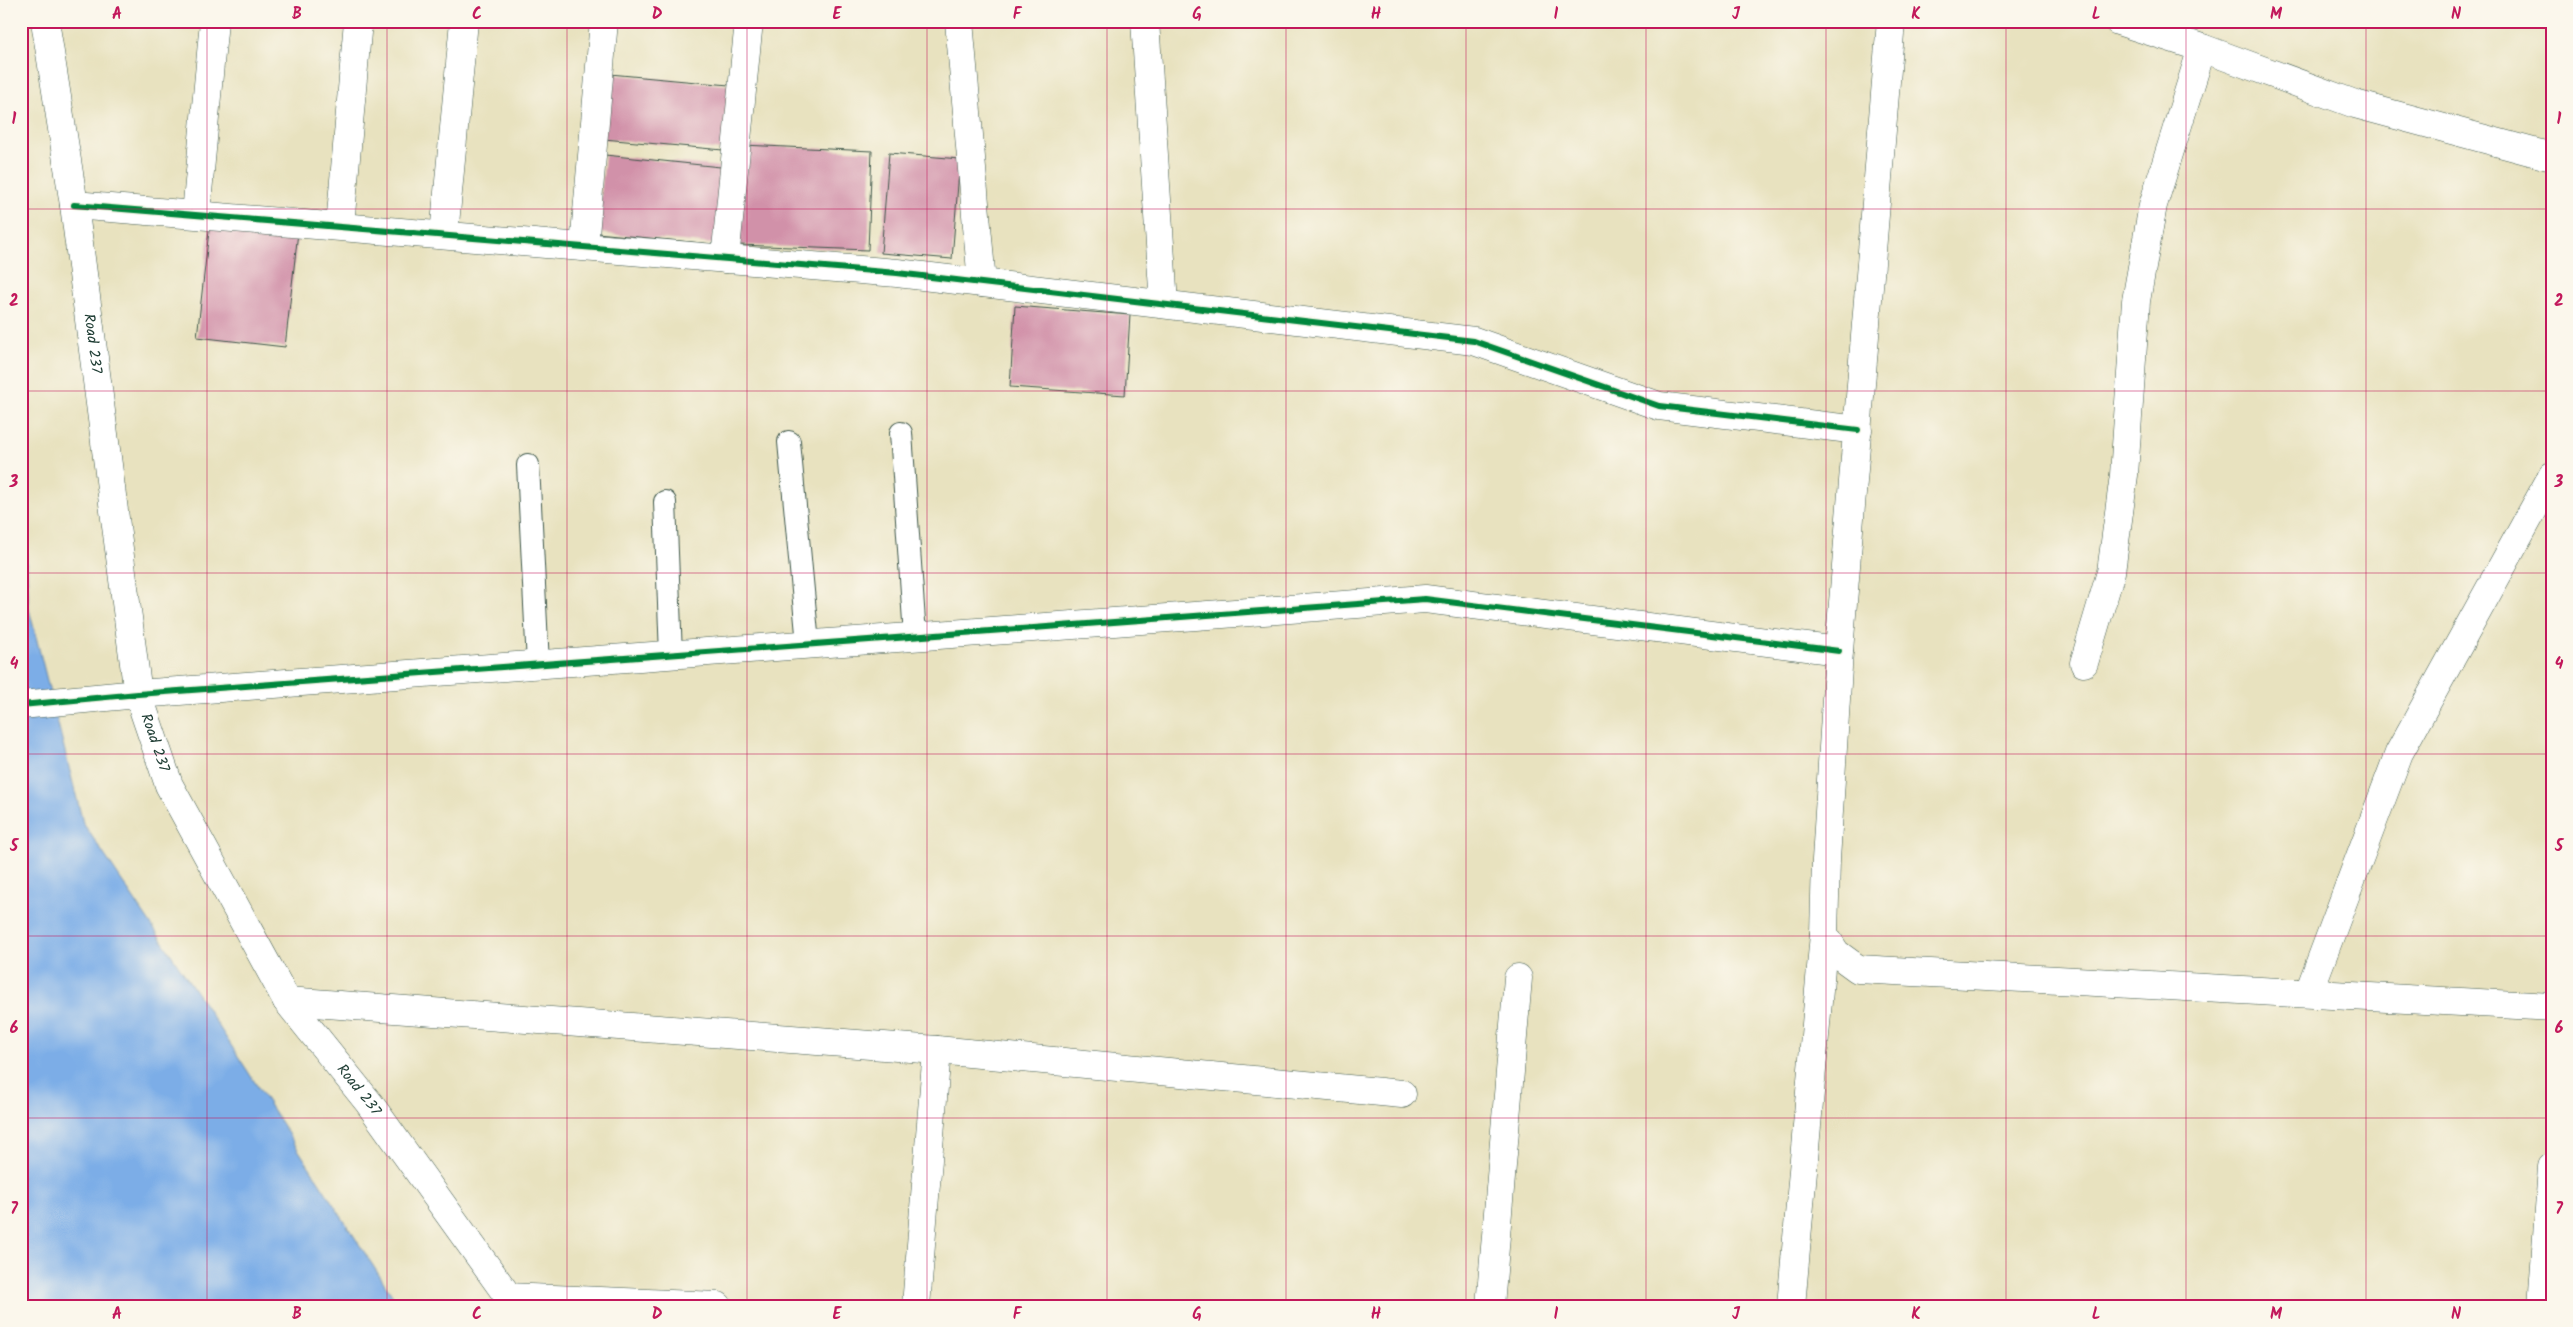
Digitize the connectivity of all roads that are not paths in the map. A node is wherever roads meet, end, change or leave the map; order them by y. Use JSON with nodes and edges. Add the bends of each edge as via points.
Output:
{"nodes":[{"id":1,"x":45,"y":21,"type":"edge"},
{"id":2,"x":214,"y":21,"type":"edge"},
{"id":3,"x":358,"y":21,"type":"edge"},
{"id":4,"x":464,"y":21,"type":"edge"},
{"id":5,"x":604,"y":21,"type":"edge"},
{"id":6,"x":749,"y":21,"type":"edge"},
{"id":7,"x":959,"y":21,"type":"edge"},
{"id":8,"x":1145,"y":21,"type":"edge"},
{"id":9,"x":1891,"y":21,"type":"edge"},
{"id":10,"x":2118,"y":21,"type":"edge"},
{"id":11,"x":2202,"y":48,"type":"junction"},
{"id":12,"x":2552,"y":157,"type":"edge"},
{"id":13,"x":74,"y":205,"type":"junction"},
{"id":14,"x":196,"y":214,"type":"junction"},
{"id":15,"x":340,"y":226,"type":"junction"},
{"id":16,"x":444,"y":235,"type":"junction"},
{"id":17,"x":584,"y":246,"type":"junction"},
{"id":18,"x":725,"y":259,"type":"junction"},
{"id":19,"x":982,"y":283,"type":"junction"},
{"id":20,"x":1164,"y":304,"type":"junction"},
{"id":21,"x":1858,"y":430,"type":"junction"},
{"id":22,"x":901,"y":433,"type":"dead end"},
{"id":23,"x":789,"y":442,"type":"dead end"},
{"id":24,"x":528,"y":465,"type":"dead end"},
{"id":25,"x":2552,"y":476,"type":"edge"},
{"id":26,"x":665,"y":502,"type":"dead end"},
{"id":27,"x":916,"y":636,"type":"junction"},
{"id":28,"x":808,"y":644,"type":"junction"},
{"id":29,"x":1839,"y":651,"type":"junction"},
{"id":30,"x":671,"y":655,"type":"junction"},
{"id":31,"x":2084,"y":662,"type":"dead end"},
{"id":32,"x":538,"y":664,"type":"junction"},
{"id":33,"x":138,"y":694,"type":"junction"},
{"id":34,"x":21,"y":705,"type":"edge"},
{"id":35,"x":1824,"y":934,"type":"junction"},
{"id":36,"x":1518,"y":978,"type":"dead end"},
{"id":37,"x":2310,"y":992,"type":"junction"},
{"id":38,"x":287,"y":1001,"type":"junction"},
{"id":39,"x":2552,"y":1007,"type":"edge"},
{"id":40,"x":937,"y":1050,"type":"junction"},
{"id":41,"x":1402,"y":1094,"type":"dead end"},
{"id":42,"x":2552,"y":1167,"type":"edge"},
{"id":43,"x":511,"y":1301,"type":"edge"},
{"id":44,"x":718,"y":1306,"type":"edge"},
{"id":45,"x":916,"y":1306,"type":"edge"},
{"id":46,"x":1490,"y":1306,"type":"edge"},
{"id":47,"x":1791,"y":1306,"type":"edge"},
{"id":48,"x":2542,"y":1306,"type":"edge"}],
"edges":[{"from":1,"to":13,"type":"street","name":"Road 237"},
{"from":2,"to":14,"type":"street"},
{"from":3,"to":15,"type":"street"},
{"from":4,"to":16,"type":"street"},
{"from":5,"to":17,"type":"street"},
{"from":6,"to":18,"type":"street"},
{"from":7,"to":19,"type":"street"},
{"from":8,"to":20,"type":"street"},
{"from":9,"to":21,"type":"street"},
{"from":10,"to":11,"type":"street"},
{"from":11,"to":12,"type":"street","via":[[2355,104]]},
{"from":11,"to":31,"type":"street","via":[[2152,215],[2136,301],[2124,475],[2110,572]]},
{"from":13,"to":14,"type":"street"},
{"from":13,"to":33,"type":"street","name":"Road 237"},
{"from":14,"to":15,"type":"street"},
{"from":15,"to":16,"type":"street"},
{"from":16,"to":17,"type":"street"},
{"from":17,"to":18,"type":"street"},
{"from":18,"to":19,"type":"street","via":[[897,272]]},
{"from":19,"to":20,"type":"street"},
{"from":20,"to":21,"type":"street","via":[[1474,341],[1659,406]]},
{"from":21,"to":29,"type":"street"},
{"from":22,"to":27,"type":"lane"},
{"from":23,"to":28,"type":"lane"},
{"from":24,"to":32,"type":"lane"},
{"from":25,"to":37,"type":"street","via":[[2400,753]]},
{"from":26,"to":30,"type":"lane"},
{"from":27,"to":28,"type":"street"},
{"from":27,"to":29,"type":"street","via":[[1425,599]]},
{"from":28,"to":30,"type":"street"},
{"from":29,"to":35,"type":"street"},
{"from":30,"to":32,"type":"street"},
{"from":32,"to":33,"type":"street"},
{"from":33,"to":34,"type":"street"},
{"from":33,"to":38,"type":"street","name":"Road 237","via":[[169,786]]},
{"from":35,"to":37,"type":"street","via":[[1836,953],[1858,969]]},
{"from":35,"to":47,"type":"street"},
{"from":36,"to":46,"type":"street"},
{"from":37,"to":39,"type":"street"},
{"from":38,"to":40,"type":"street"},
{"from":38,"to":43,"type":"street","name":"Road 237","via":[[369,1103]]},
{"from":40,"to":41,"type":"street"},
{"from":40,"to":45,"type":"street"},
{"from":42,"to":48,"type":"street"},
{"from":43,"to":44,"type":"street"}]}
